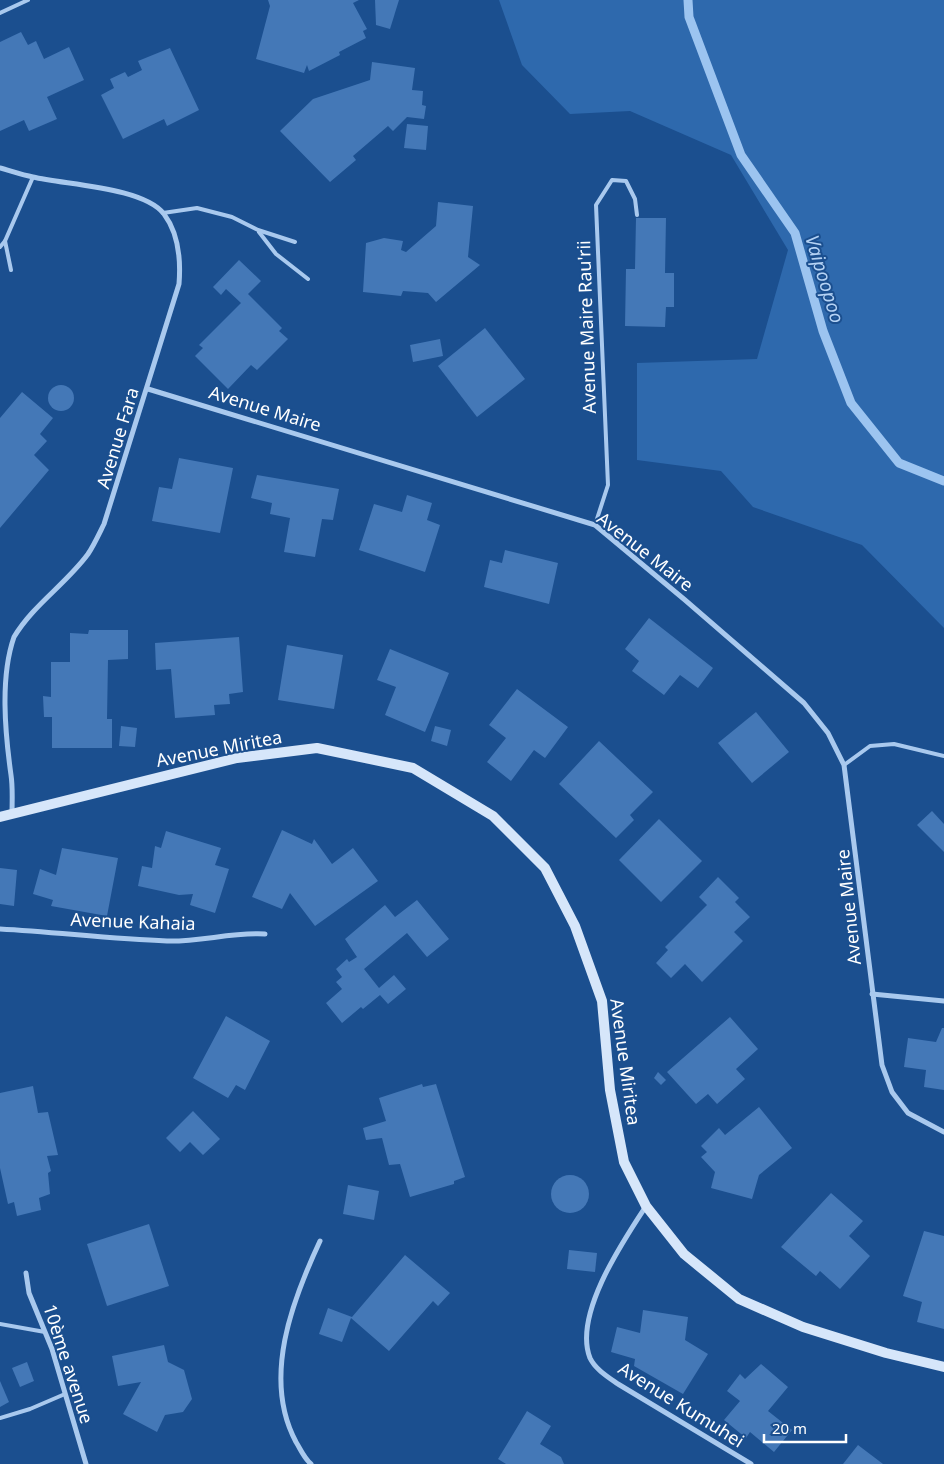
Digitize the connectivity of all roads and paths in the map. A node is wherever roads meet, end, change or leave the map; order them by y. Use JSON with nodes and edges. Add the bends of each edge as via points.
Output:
{"nodes":[{"id":1,"x":28,"y":0,"type":"edge"},
{"id":2,"x":0,"y":13,"type":"edge"},
{"id":3,"x":0,"y":168,"type":"edge"},
{"id":4,"x":33,"y":177,"type":"junction"},
{"id":5,"x":163,"y":213,"type":"junction"},
{"id":6,"x":637,"y":214,"type":"dead end"},
{"id":7,"x":258,"y":230,"type":"junction"},
{"id":8,"x":5,"y":241,"type":"junction"},
{"id":9,"x":295,"y":242,"type":"dead end"},
{"id":10,"x":0,"y":246,"type":"edge"},
{"id":11,"x":11,"y":270,"type":"dead end"},
{"id":12,"x":308,"y":279,"type":"dead end"},
{"id":13,"x":148,"y":389,"type":"junction"},
{"id":14,"x":594,"y":526,"type":"junction"},
{"id":15,"x":944,"y":756,"type":"edge"},
{"id":16,"x":844,"y":765,"type":"junction"},
{"id":17,"x":12,"y":814,"type":"junction"},
{"id":18,"x":0,"y":816,"type":"edge"},
{"id":19,"x":0,"y":929,"type":"edge"},
{"id":20,"x":265,"y":934,"type":"dead end"},
{"id":21,"x":872,"y":994,"type":"junction"},
{"id":22,"x":944,"y":1001,"type":"edge"},
{"id":23,"x":944,"y":1132,"type":"edge"},
{"id":24,"x":646,"y":1206,"type":"junction"},
{"id":25,"x":320,"y":1241,"type":"dead end"},
{"id":26,"x":26,"y":1273,"type":"dead end"},
{"id":27,"x":0,"y":1324,"type":"edge"},
{"id":28,"x":45,"y":1332,"type":"junction"},
{"id":29,"x":944,"y":1367,"type":"edge"},
{"id":30,"x":65,"y":1394,"type":"junction"},
{"id":31,"x":0,"y":1418,"type":"edge"},
{"id":32,"x":86,"y":1464,"type":"edge"},
{"id":33,"x":311,"y":1464,"type":"edge"},
{"id":34,"x":750,"y":1464,"type":"edge"}],
"edges":[{"from":1,"to":2,"type":"lane"},
{"from":3,"to":4,"type":"street","name":"Avenue Fara"},
{"from":4,"to":5,"type":"street","name":"Avenue Fara","via":[[124,192],[150,203]]},
{"from":4,"to":8,"type":"lane"},
{"from":5,"to":7,"type":"lane","via":[[197,208],[232,217]]},
{"from":5,"to":13,"type":"street","name":"Avenue Fara","via":[[179,248],[179,284]]},
{"from":6,"to":14,"type":"lane","name":"Avenue Maire Rau'rii","via":[[635,199],[626,181],[612,180],[596,205],[608,485]]},
{"from":7,"to":9,"type":"lane"},
{"from":7,"to":12,"type":"lane","via":[[276,254]]},
{"from":8,"to":10,"type":"lane"},
{"from":8,"to":11,"type":"lane"},
{"from":13,"to":14,"type":"street","name":"Avenue Maire"},
{"from":13,"to":17,"type":"street","name":"Avenue Fara","via":[[104,524],[88,554],[28,618],[5,655],[1,676],[2,706],[12,776]]},
{"from":14,"to":16,"type":"street","name":"Avenue Maire","via":[[804,702],[828,733]]},
{"from":15,"to":16,"type":"lane","via":[[894,744],[870,746]]},
{"from":16,"to":21,"type":"street","name":"Avenue Maire"},
{"from":17,"to":18,"type":"main road","name":"Avenue Miritea"},
{"from":17,"to":24,"type":"main road","name":"Avenue Miritea","via":[[237,758],[317,748],[413,768],[493,816],[545,868],[575,926],[602,1001],[610,1090],[624,1162]]},
{"from":19,"to":20,"type":"street","name":"Avenue Kahaia","via":[[168,941],[244,933]]},
{"from":21,"to":22,"type":"street"},
{"from":21,"to":23,"type":"street","name":"Avenue Maire","via":[[882,1065],[892,1092],[908,1113]]},
{"from":24,"to":29,"type":"main road","name":"Avenue Miritea","via":[[684,1254],[739,1299],[803,1327]]},
{"from":24,"to":34,"type":"street","name":"Avenue Kumuhei","via":[[604,1274],[590,1318],[586,1344],[591,1360],[618,1384]]},
{"from":25,"to":33,"type":"street","via":[[296,1296],[282,1358],[280,1393],[288,1427]]},
{"from":26,"to":28,"type":"street","name":"10ème avenue"},
{"from":27,"to":28,"type":"lane"},
{"from":28,"to":30,"type":"street","name":"10ème avenue"},
{"from":30,"to":31,"type":"lane"},
{"from":30,"to":32,"type":"street","name":"10ème avenue"}]}
